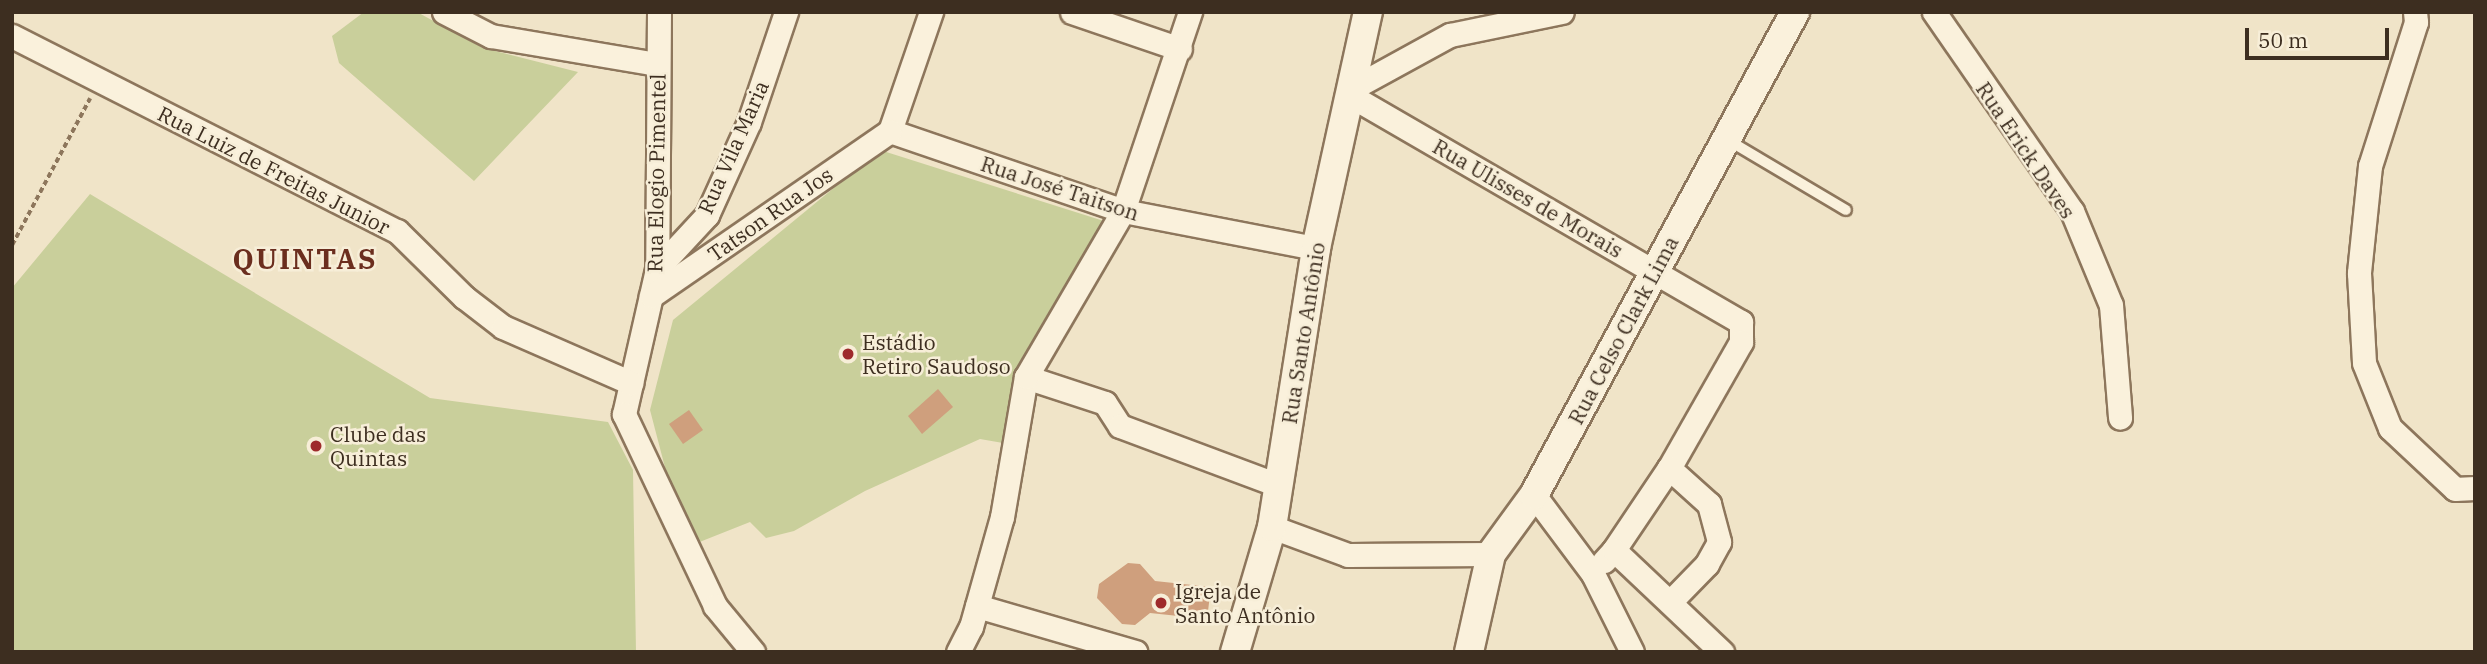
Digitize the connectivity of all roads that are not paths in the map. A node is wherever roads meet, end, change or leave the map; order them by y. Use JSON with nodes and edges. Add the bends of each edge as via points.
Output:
{"nodes":[{"id":1,"x":444,"y":12,"type":"edge"},
{"id":2,"x":492,"y":12,"type":"edge"},
{"id":3,"x":659,"y":12,"type":"edge"},
{"id":4,"x":786,"y":12,"type":"edge"},
{"id":5,"x":931,"y":12,"type":"edge"},
{"id":6,"x":1072,"y":12,"type":"edge"},
{"id":7,"x":1190,"y":12,"type":"edge"},
{"id":8,"x":1368,"y":12,"type":"edge"},
{"id":9,"x":1562,"y":12,"type":"edge"},
{"id":10,"x":1795,"y":12,"type":"edge"},
{"id":11,"x":1934,"y":12,"type":"edge"},
{"id":12,"x":2415,"y":12,"type":"edge"},
{"id":13,"x":12,"y":36,"type":"edge"},
{"id":14,"x":491,"y":36,"type":"junction"},
{"id":15,"x":1181,"y":49,"type":"junction"},
{"id":16,"x":657,"y":64,"type":"junction"},
{"id":17,"x":1352,"y":92,"type":"junction"},
{"id":18,"x":890,"y":131,"type":"junction"},
{"id":19,"x":1726,"y":139,"type":"junction"},
{"id":20,"x":1846,"y":210,"type":"dead end"},
{"id":21,"x":1123,"y":211,"type":"junction"},
{"id":22,"x":1317,"y":248,"type":"junction"},
{"id":23,"x":657,"y":269,"type":"junction"},
{"id":24,"x":1654,"y":271,"type":"junction"},
{"id":25,"x":651,"y":296,"type":"junction"},
{"id":26,"x":1026,"y":377,"type":"junction"},
{"id":27,"x":631,"y":383,"type":"junction"},
{"id":28,"x":2120,"y":418,"type":"dead end"},
{"id":29,"x":1669,"y":468,"type":"junction"},
{"id":30,"x":1278,"y":485,"type":"junction"},
{"id":31,"x":2475,"y":488,"type":"edge"},
{"id":32,"x":1534,"y":495,"type":"junction"},
{"id":33,"x":1272,"y":527,"type":"junction"},
{"id":34,"x":1614,"y":550,"type":"junction"},
{"id":35,"x":1491,"y":554,"type":"junction"},
{"id":36,"x":1593,"y":574,"type":"junction"},
{"id":37,"x":1671,"y":601,"type":"junction"},
{"id":38,"x":974,"y":617,"type":"junction"},
{"id":39,"x":753,"y":652,"type":"edge"},
{"id":40,"x":958,"y":652,"type":"edge"},
{"id":41,"x":971,"y":652,"type":"edge"},
{"id":42,"x":1135,"y":652,"type":"edge"},
{"id":43,"x":1236,"y":652,"type":"edge"},
{"id":44,"x":1469,"y":652,"type":"edge"},
{"id":45,"x":1632,"y":652,"type":"edge"},
{"id":46,"x":1722,"y":652,"type":"edge"}],
"edges":[{"from":1,"to":14,"type":"street"},
{"from":2,"to":14,"type":"street"},
{"from":3,"to":16,"type":"street","name":"Rua Elogio Pimentel"},
{"from":4,"to":23,"type":"street","name":"Rua Vila Maria","via":[[749,122],[707,215]]},
{"from":5,"to":18,"type":"street"},
{"from":6,"to":15,"type":"street"},
{"from":7,"to":15,"type":"street"},
{"from":8,"to":17,"type":"street","name":"Rua Santo Antônio"},
{"from":9,"to":17,"type":"street","via":[[1450,35]]},
{"from":10,"to":19,"type":"street","name":"Rua Celso Clark Lima"},
{"from":11,"to":28,"type":"street","name":"Rua Erick Daves","via":[[2072,211],[2111,305]]},
{"from":12,"to":31,"type":"street","via":[[2416,22],[2370,166],[2359,272],[2364,363],[2390,428],[2455,489]]},
{"from":13,"to":27,"type":"street","name":"Rua Luiz de Freitas Junior","via":[[397,231],[464,297],[503,327]]},
{"from":14,"to":16,"type":"street"},
{"from":15,"to":21,"type":"street"},
{"from":16,"to":23,"type":"street","name":"Rua Elogio Pimentel"},
{"from":17,"to":22,"type":"street","name":"Rua Santo Antônio"},
{"from":17,"to":24,"type":"street","name":"Rua Ulisses de Morais"},
{"from":18,"to":21,"type":"street","name":"Rua José Taitson"},
{"from":18,"to":25,"type":"street","name":"Tatson Rua Jos"},
{"from":19,"to":20,"type":"lane"},
{"from":19,"to":24,"type":"street","name":"Rua Celso Clark Lima"},
{"from":21,"to":22,"type":"street","name":"Rua José Taitson"},
{"from":21,"to":26,"type":"street"},
{"from":22,"to":30,"type":"street","name":"Rua Santo Antônio"},
{"from":23,"to":25,"type":"street","name":"Rua Elogio Pimentel"},
{"from":24,"to":29,"type":"street","name":"Rua Ulisses de Morais","via":[[1741,322],[1741,342]]},
{"from":24,"to":32,"type":"street","name":"Rua Celso Clark Lima"},
{"from":25,"to":27,"type":"street","name":"Rua Elogio Pimentel"},
{"from":26,"to":30,"type":"street","via":[[1105,403],[1120,426]]},
{"from":26,"to":38,"type":"street","via":[[1002,517]]},
{"from":27,"to":39,"type":"street","name":"Rua Elogio Pimentel","via":[[624,414],[715,606]]},
{"from":29,"to":34,"type":"street"},
{"from":29,"to":37,"type":"street","via":[[1709,504],[1719,536],[1707,564]]},
{"from":30,"to":33,"type":"street","name":"Rua Santo Antônio"},
{"from":32,"to":35,"type":"street","name":"Rua Celso Clark Lima"},
{"from":32,"to":36,"type":"street"},
{"from":33,"to":35,"type":"street","via":[[1348,555]]},
{"from":33,"to":43,"type":"street","name":"Rua Santo Antônio"},
{"from":34,"to":36,"type":"street"},
{"from":34,"to":37,"type":"street"},
{"from":35,"to":44,"type":"street","name":"Rua Celso Clark Lima"},
{"from":36,"to":45,"type":"street"},
{"from":37,"to":46,"type":"street"},
{"from":38,"to":40,"type":"street"},
{"from":38,"to":41,"type":"street"},
{"from":38,"to":42,"type":"street"}]}
